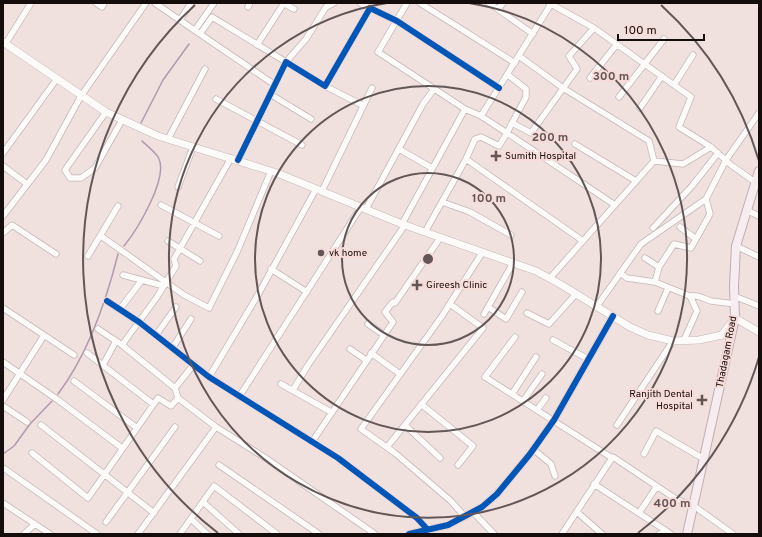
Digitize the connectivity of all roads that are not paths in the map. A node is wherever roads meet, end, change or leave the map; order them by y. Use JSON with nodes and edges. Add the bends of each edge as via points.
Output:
{"nodes":[{"id":1,"x":31,"y":3,"type":"edge"},
{"id":2,"x":96,"y":3,"type":"edge"},
{"id":3,"x":104,"y":3,"type":"edge"},
{"id":4,"x":146,"y":3,"type":"edge"},
{"id":5,"x":155,"y":3,"type":"edge"},
{"id":6,"x":191,"y":3,"type":"edge"},
{"id":7,"x":214,"y":3,"type":"edge"},
{"id":8,"x":284,"y":3,"type":"edge"},
{"id":9,"x":334,"y":3,"type":"edge"},
{"id":10,"x":360,"y":3,"type":"edge"},
{"id":11,"x":407,"y":3,"type":"edge"},
{"id":12,"x":420,"y":3,"type":"edge"},
{"id":13,"x":490,"y":3,"type":"edge"},
{"id":14,"x":503,"y":3,"type":"edge"},
{"id":15,"x":550,"y":4,"type":"edge"},
{"id":16,"x":370,"y":8,"type":"junction"},
{"id":17,"x":294,"y":9,"type":"dead end"},
{"id":18,"x":498,"y":9,"type":"junction"},
{"id":19,"x":180,"y":20,"type":"junction"},
{"id":20,"x":397,"y":21,"type":"junction"},
{"id":21,"x":594,"y":28,"type":"junction"},
{"id":22,"x":195,"y":30,"type":"junction"},
{"id":23,"x":200,"y":34,"type":"junction"},
{"id":24,"x":533,"y":34,"type":"junction"},
{"id":25,"x":664,"y":38,"type":"dead end"},
{"id":26,"x":4,"y":43,"type":"edge"},
{"id":27,"x":257,"y":44,"type":"junction"},
{"id":28,"x":617,"y":44,"type":"junction"},
{"id":29,"x":693,"y":54,"type":"dead end"},
{"id":30,"x":519,"y":56,"type":"junction"},
{"id":31,"x":286,"y":62,"type":"junction"},
{"id":32,"x":515,"y":63,"type":"junction"},
{"id":33,"x":645,"y":64,"type":"junction"},
{"id":34,"x":205,"y":69,"type":"dead end"},
{"id":35,"x":508,"y":75,"type":"junction"},
{"id":36,"x":662,"y":76,"type":"junction"},
{"id":37,"x":590,"y":78,"type":"dead end"},
{"id":38,"x":56,"y":80,"type":"junction"},
{"id":39,"x":274,"y":85,"type":"junction"},
{"id":40,"x":674,"y":85,"type":"junction"},
{"id":41,"x":325,"y":86,"type":"junction"},
{"id":42,"x":372,"y":88,"type":"dead end"},
{"id":43,"x":499,"y":88,"type":"junction"},
{"id":44,"x":563,"y":88,"type":"junction"},
{"id":45,"x":434,"y":89,"type":"junction"},
{"id":46,"x":270,"y":94,"type":"junction"},
{"id":47,"x":82,"y":96,"type":"junction"},
{"id":48,"x":620,"y":97,"type":"dead end"},
{"id":49,"x":216,"y":99,"type":"dead end"},
{"id":50,"x":362,"y":105,"type":"junction"},
{"id":51,"x":640,"y":108,"type":"dead end"},
{"id":52,"x":465,"y":109,"type":"junction"},
{"id":53,"x":106,"y":112,"type":"junction"},
{"id":54,"x":759,"y":113,"type":"edge"},
{"id":55,"x":480,"y":116,"type":"junction"},
{"id":56,"x":310,"y":119,"type":"dead end"},
{"id":57,"x":122,"y":120,"type":"junction"},
{"id":58,"x":257,"y":121,"type":"junction"},
{"id":59,"x":512,"y":123,"type":"junction"},
{"id":60,"x":507,"y":133,"type":"junction"},
{"id":61,"x":168,"y":139,"type":"junction"},
{"id":62,"x":575,"y":144,"type":"dead end"},
{"id":63,"x":302,"y":145,"type":"dead end"},
{"id":64,"x":193,"y":147,"type":"junction"},
{"id":65,"x":711,"y":147,"type":"junction"},
{"id":66,"x":399,"y":149,"type":"junction"},
{"id":67,"x":3,"y":153,"type":"edge"},
{"id":68,"x":718,"y":153,"type":"junction"},
{"id":69,"x":234,"y":159,"type":"junction"},
{"id":70,"x":466,"y":159,"type":"junction"},
{"id":71,"x":726,"y":160,"type":"junction"},
{"id":72,"x":654,"y":161,"type":"junction"},
{"id":73,"x":3,"y":166,"type":"edge"},
{"id":74,"x":432,"y":168,"type":"junction"},
{"id":75,"x":271,"y":171,"type":"junction"},
{"id":76,"x":759,"y":171,"type":"edge"},
{"id":77,"x":636,"y":181,"type":"junction"},
{"id":78,"x":754,"y":182,"type":"junction"},
{"id":79,"x":27,"y":184,"type":"junction"},
{"id":80,"x":178,"y":186,"type":"dead end"},
{"id":81,"x":319,"y":190,"type":"junction"},
{"id":82,"x":706,"y":199,"type":"junction"},
{"id":83,"x":442,"y":202,"type":"junction"},
{"id":84,"x":161,"y":205,"type":"dead end"},
{"id":85,"x":615,"y":205,"type":"junction"},
{"id":86,"x":118,"y":206,"type":"dead end"},
{"id":87,"x":364,"y":208,"type":"junction"},
{"id":88,"x":746,"y":210,"type":"junction"},
{"id":89,"x":3,"y":216,"type":"edge"},
{"id":90,"x":759,"y":216,"type":"edge"},
{"id":91,"x":194,"y":223,"type":"junction"},
{"id":92,"x":403,"y":224,"type":"junction"},
{"id":93,"x":680,"y":226,"type":"dead end"},
{"id":94,"x":653,"y":228,"type":"dead end"},
{"id":95,"x":425,"y":232,"type":"junction"},
{"id":96,"x":3,"y":234,"type":"edge"},
{"id":97,"x":512,"y":235,"type":"dead end"},
{"id":98,"x":101,"y":236,"type":"junction"},
{"id":99,"x":219,"y":236,"type":"dead end"},
{"id":100,"x":440,"y":238,"type":"junction"},
{"id":101,"x":696,"y":239,"type":"junction"},
{"id":102,"x":168,"y":241,"type":"dead end"},
{"id":103,"x":583,"y":241,"type":"junction"},
{"id":104,"x":736,"y":246,"type":"junction"},
{"id":105,"x":180,"y":248,"type":"junction"},
{"id":106,"x":482,"y":253,"type":"junction"},
{"id":107,"x":56,"y":254,"type":"dead end"},
{"id":108,"x":88,"y":256,"type":"dead end"},
{"id":109,"x":759,"y":257,"type":"edge"},
{"id":110,"x":645,"y":258,"type":"dead end"},
{"id":111,"x":200,"y":261,"type":"dead end"},
{"id":112,"x":513,"y":263,"type":"junction"},
{"id":113,"x":659,"y":267,"type":"junction"},
{"id":114,"x":271,"y":269,"type":"junction"},
{"id":115,"x":620,"y":273,"type":"junction"},
{"id":116,"x":123,"y":275,"type":"dead end"},
{"id":117,"x":550,"y":278,"type":"junction"},
{"id":118,"x":142,"y":280,"type":"junction"},
{"id":119,"x":655,"y":282,"type":"junction"},
{"id":120,"x":166,"y":283,"type":"junction"},
{"id":121,"x":668,"y":288,"type":"junction"},
{"id":122,"x":307,"y":292,"type":"junction"},
{"id":123,"x":522,"y":292,"type":"dead end"},
{"id":124,"x":576,"y":294,"type":"junction"},
{"id":125,"x":690,"y":296,"type":"junction"},
{"id":126,"x":734,"y":300,"type":"junction"},
{"id":127,"x":107,"y":301,"type":"dead end"},
{"id":128,"x":450,"y":304,"type":"junction"},
{"id":129,"x":597,"y":306,"type":"junction"},
{"id":130,"x":759,"y":306,"type":"edge"},
{"id":131,"x":176,"y":307,"type":"dead end"},
{"id":132,"x":488,"y":307,"type":"junction"},
{"id":133,"x":3,"y":308,"type":"edge"},
{"id":134,"x":120,"y":310,"type":"junction"},
{"id":135,"x":658,"y":311,"type":"dead end"},
{"id":136,"x":527,"y":313,"type":"dead end"},
{"id":137,"x":484,"y":314,"type":"dead end"},
{"id":138,"x":613,"y":316,"type":"junction"},
{"id":139,"x":735,"y":318,"type":"junction"},
{"id":140,"x":190,"y":319,"type":"dead end"},
{"id":141,"x":139,"y":322,"type":"junction"},
{"id":142,"x":368,"y":324,"type":"dead end"},
{"id":143,"x":98,"y":329,"type":"dead end"},
{"id":144,"x":759,"y":332,"type":"edge"},
{"id":145,"x":156,"y":335,"type":"junction"},
{"id":146,"x":384,"y":335,"type":"junction"},
{"id":147,"x":44,"y":337,"type":"junction"},
{"id":148,"x":515,"y":337,"type":"dead end"},
{"id":149,"x":553,"y":340,"type":"dead end"},
{"id":150,"x":684,"y":340,"type":"junction"},
{"id":151,"x":116,"y":341,"type":"junction"},
{"id":152,"x":673,"y":341,"type":"junction"},
{"id":153,"x":122,"y":345,"type":"junction"},
{"id":154,"x":173,"y":347,"type":"junction"},
{"id":155,"x":350,"y":349,"type":"dead end"},
{"id":156,"x":86,"y":353,"type":"dead end"},
{"id":157,"x":371,"y":353,"type":"junction"},
{"id":158,"x":74,"y":355,"type":"dead end"},
{"id":159,"x":536,"y":357,"type":"dead end"},
{"id":160,"x":588,"y":359,"type":"junction"},
{"id":161,"x":366,"y":360,"type":"junction"},
{"id":162,"x":3,"y":362,"type":"edge"},
{"id":163,"x":194,"y":364,"type":"junction"},
{"id":164,"x":103,"y":365,"type":"junction"},
{"id":165,"x":21,"y":374,"type":"junction"},
{"id":166,"x":400,"y":374,"type":"junction"},
{"id":167,"x":542,"y":374,"type":"dead end"},
{"id":168,"x":209,"y":377,"type":"junction"},
{"id":169,"x":74,"y":381,"type":"dead end"},
{"id":170,"x":281,"y":384,"type":"dead end"},
{"id":171,"x":175,"y":388,"type":"junction"},
{"id":172,"x":293,"y":390,"type":"junction"},
{"id":173,"x":512,"y":394,"type":"junction"},
{"id":174,"x":239,"y":397,"type":"junction"},
{"id":175,"x":178,"y":398,"type":"junction"},
{"id":176,"x":546,"y":398,"type":"dead end"},
{"id":177,"x":3,"y":400,"type":"edge"},
{"id":178,"x":523,"y":401,"type":"junction"},
{"id":179,"x":153,"y":404,"type":"junction"},
{"id":180,"x":421,"y":404,"type":"junction"},
{"id":181,"x":3,"y":406,"type":"edge"},
{"id":182,"x":537,"y":410,"type":"junction"},
{"id":183,"x":331,"y":412,"type":"junction"},
{"id":184,"x":554,"y":420,"type":"junction"},
{"id":185,"x":27,"y":422,"type":"dead end"},
{"id":186,"x":41,"y":425,"type":"dead end"},
{"id":187,"x":405,"y":425,"type":"junction"},
{"id":188,"x":617,"y":425,"type":"dead end"},
{"id":189,"x":175,"y":427,"type":"dead end"},
{"id":190,"x":216,"y":427,"type":"junction"},
{"id":191,"x":137,"y":428,"type":"junction"},
{"id":192,"x":312,"y":442,"type":"junction"},
{"id":193,"x":386,"y":447,"type":"junction"},
{"id":194,"x":122,"y":448,"type":"junction"},
{"id":195,"x":533,"y":449,"type":"junction"},
{"id":196,"x":32,"y":453,"type":"dead end"},
{"id":197,"x":644,"y":454,"type":"dead end"},
{"id":198,"x":440,"y":458,"type":"dead end"},
{"id":199,"x":612,"y":458,"type":"junction"},
{"id":200,"x":704,"y":459,"type":"junction"},
{"id":201,"x":219,"y":465,"type":"dead end"},
{"id":202,"x":458,"y":465,"type":"dead end"},
{"id":203,"x":5,"y":469,"type":"dead end"},
{"id":204,"x":104,"y":475,"type":"junction"},
{"id":205,"x":555,"y":476,"type":"dead end"},
{"id":206,"x":594,"y":484,"type":"junction"},
{"id":207,"x":656,"y":486,"type":"junction"},
{"id":208,"x":128,"y":494,"type":"junction"},
{"id":209,"x":203,"y":502,"type":"junction"},
{"id":210,"x":3,"y":503,"type":"edge"},
{"id":211,"x":694,"y":506,"type":"junction"},
{"id":212,"x":473,"y":512,"type":"junction"},
{"id":213,"x":577,"y":512,"type":"junction"},
{"id":214,"x":154,"y":513,"type":"junction"},
{"id":215,"x":639,"y":513,"type":"junction"},
{"id":216,"x":465,"y":517,"type":"junction"},
{"id":217,"x":191,"y":519,"type":"junction"},
{"id":218,"x":106,"y":522,"type":"dead end"},
{"id":219,"x":35,"y":524,"type":"junction"},
{"id":220,"x":427,"y":529,"type":"junction"},
{"id":221,"x":669,"y":532,"type":"edge"},
{"id":222,"x":94,"y":533,"type":"edge"},
{"id":223,"x":24,"y":534,"type":"edge"},
{"id":224,"x":50,"y":534,"type":"edge"},
{"id":225,"x":138,"y":534,"type":"edge"},
{"id":226,"x":180,"y":534,"type":"edge"},
{"id":227,"x":207,"y":534,"type":"edge"},
{"id":228,"x":239,"y":534,"type":"edge"},
{"id":229,"x":277,"y":534,"type":"edge"},
{"id":230,"x":319,"y":534,"type":"edge"},
{"id":231,"x":375,"y":534,"type":"edge"},
{"id":232,"x":409,"y":534,"type":"edge"},
{"id":233,"x":494,"y":534,"type":"edge"},
{"id":234,"x":562,"y":534,"type":"edge"},
{"id":235,"x":602,"y":534,"type":"edge"},
{"id":236,"x":659,"y":534,"type":"edge"},
{"id":237,"x":687,"y":534,"type":"edge"},
{"id":238,"x":733,"y":534,"type":"edge"}],
"edges":[{"from":1,"to":26,"type":"street"},
{"from":2,"to":3,"type":"street","via":[[102,7]]},
{"from":4,"to":47,"type":"street"},
{"from":5,"to":19,"type":"street"},
{"from":6,"to":19,"type":"street"},
{"from":7,"to":22,"type":"street"},
{"from":8,"to":17,"type":"street"},
{"from":8,"to":27,"type":"street"},
{"from":9,"to":31,"type":"street","via":[[326,7],[306,39]]},
{"from":10,"to":16,"type":"street"},
{"from":11,"to":20,"type":"street"},
{"from":12,"to":32,"type":"street"},
{"from":13,"to":18,"type":"street"},
{"from":14,"to":18,"type":"street"},
{"from":15,"to":21,"type":"street"},
{"from":15,"to":24,"type":"street"},
{"from":16,"to":20,"type":"street"},
{"from":16,"to":41,"type":"street"},
{"from":18,"to":24,"type":"street"},
{"from":19,"to":22,"type":"street"},
{"from":20,"to":43,"type":"street"},
{"from":20,"to":45,"type":"street","via":[[378,52]]},
{"from":21,"to":28,"type":"street"},
{"from":21,"to":44,"type":"street","via":[[569,56],[577,68]]},
{"from":22,"to":23,"type":"street"},
{"from":23,"to":27,"type":"street","via":[[212,17]]},
{"from":23,"to":39,"type":"street"},
{"from":24,"to":30,"type":"street"},
{"from":25,"to":33,"type":"street"},
{"from":26,"to":38,"type":"main road"},
{"from":27,"to":31,"type":"street"},
{"from":28,"to":33,"type":"street"},
{"from":28,"to":37,"type":"street"},
{"from":29,"to":40,"type":"street"},
{"from":30,"to":32,"type":"street"},
{"from":30,"to":44,"type":"street"},
{"from":31,"to":39,"type":"street"},
{"from":31,"to":41,"type":"street"},
{"from":32,"to":35,"type":"street"},
{"from":33,"to":36,"type":"street"},
{"from":33,"to":48,"type":"street"},
{"from":34,"to":61,"type":"street"},
{"from":35,"to":43,"type":"street"},
{"from":35,"to":59,"type":"street","via":[[526,89],[526,97]]},
{"from":36,"to":40,"type":"street"},
{"from":36,"to":51,"type":"street"},
{"from":38,"to":47,"type":"main road"},
{"from":38,"to":67,"type":"street"},
{"from":39,"to":46,"type":"street"},
{"from":40,"to":65,"type":"street","via":[[691,97],[679,127]]},
{"from":41,"to":50,"type":"street"},
{"from":42,"to":50,"type":"street"},
{"from":43,"to":55,"type":"street"},
{"from":44,"to":59,"type":"street","via":[[531,133]]},
{"from":44,"to":72,"type":"street","via":[[649,141]]},
{"from":45,"to":52,"type":"street"},
{"from":45,"to":66,"type":"street"},
{"from":46,"to":56,"type":"street"},
{"from":46,"to":58,"type":"street"},
{"from":47,"to":53,"type":"main road"},
{"from":47,"to":79,"type":"street","via":[[46,160]]},
{"from":49,"to":58,"type":"street"},
{"from":50,"to":81,"type":"street"},
{"from":52,"to":55,"type":"street"},
{"from":52,"to":74,"type":"street"},
{"from":53,"to":57,"type":"main road"},
{"from":53,"to":57,"type":"street","via":[[65,170],[70,178],[81,178],[95,168]]},
{"from":54,"to":71,"type":"street"},
{"from":55,"to":60,"type":"street"},
{"from":57,"to":61,"type":"main road"},
{"from":58,"to":63,"type":"street"},
{"from":58,"to":69,"type":"street"},
{"from":59,"to":60,"type":"street"},
{"from":60,"to":70,"type":"street","via":[[499,146],[481,137],[475,139]]},
{"from":60,"to":85,"type":"street"},
{"from":61,"to":64,"type":"main road"},
{"from":62,"to":77,"type":"street"},
{"from":64,"to":69,"type":"main road"},
{"from":64,"to":80,"type":"street"},
{"from":65,"to":68,"type":"street"},
{"from":65,"to":72,"type":"street","via":[[683,164]]},
{"from":66,"to":74,"type":"street"},
{"from":66,"to":87,"type":"street"},
{"from":68,"to":71,"type":"street"},
{"from":68,"to":94,"type":"street"},
{"from":69,"to":75,"type":"main road"},
{"from":69,"to":91,"type":"street"},
{"from":70,"to":83,"type":"street"},
{"from":70,"to":103,"type":"street"},
{"from":71,"to":78,"type":"street"},
{"from":71,"to":82,"type":"street"},
{"from":72,"to":77,"type":"street"},
{"from":73,"to":79,"type":"street"},
{"from":74,"to":92,"type":"street"},
{"from":75,"to":81,"type":"main road"},
{"from":75,"to":120,"type":"street","via":[[237,252],[209,308]]},
{"from":76,"to":78,"type":"main road","name":"Thadagam Road"},
{"from":77,"to":85,"type":"street"},
{"from":78,"to":88,"type":"main road","name":"Thadagam Road"},
{"from":79,"to":89,"type":"street"},
{"from":81,"to":87,"type":"main road"},
{"from":81,"to":114,"type":"street"},
{"from":82,"to":101,"type":"street","via":[[710,214]]},
{"from":82,"to":115,"type":"street","via":[[641,244]]},
{"from":83,"to":95,"type":"street"},
{"from":83,"to":97,"type":"street","via":[[470,212]]},
{"from":84,"to":91,"type":"street"},
{"from":85,"to":103,"type":"street"},
{"from":86,"to":98,"type":"street"},
{"from":87,"to":92,"type":"main road"},
{"from":87,"to":122,"type":"street"},
{"from":88,"to":90,"type":"street"},
{"from":88,"to":104,"type":"main road","name":"Thadagam Road"},
{"from":91,"to":99,"type":"street"},
{"from":91,"to":105,"type":"street"},
{"from":92,"to":95,"type":"main road"},
{"from":92,"to":172,"type":"street"},
{"from":93,"to":101,"type":"street"},
{"from":95,"to":100,"type":"main road"},
{"from":96,"to":107,"type":"street","via":[[12,225]]},
{"from":98,"to":108,"type":"street"},
{"from":98,"to":120,"type":"street"},
{"from":100,"to":106,"type":"main road"},
{"from":100,"to":146,"type":"street","via":[[395,303],[393,302],[385,312],[393,322]]},
{"from":101,"to":113,"type":"street","via":[[691,248],[674,244]]},
{"from":102,"to":105,"type":"street"},
{"from":103,"to":117,"type":"street"},
{"from":104,"to":109,"type":"street"},
{"from":104,"to":126,"type":"main road","name":"Thadagam Road"},
{"from":105,"to":111,"type":"street"},
{"from":105,"to":120,"type":"street","via":[[174,259],[176,266]]},
{"from":106,"to":112,"type":"main road"},
{"from":106,"to":128,"type":"street"},
{"from":110,"to":113,"type":"street"},
{"from":112,"to":117,"type":"main road"},
{"from":112,"to":132,"type":"street"},
{"from":113,"to":119,"type":"street"},
{"from":114,"to":122,"type":"street"},
{"from":114,"to":168,"type":"street"},
{"from":115,"to":119,"type":"street","via":[[627,278]]},
{"from":115,"to":129,"type":"street"},
{"from":116,"to":118,"type":"street"},
{"from":117,"to":124,"type":"main road"},
{"from":118,"to":120,"type":"street"},
{"from":118,"to":134,"type":"street"},
{"from":119,"to":121,"type":"street"},
{"from":120,"to":141,"type":"street"},
{"from":121,"to":125,"type":"street"},
{"from":121,"to":135,"type":"street"},
{"from":122,"to":174,"type":"street"},
{"from":123,"to":132,"type":"street","via":[[506,319]]},
{"from":124,"to":129,"type":"main road"},
{"from":124,"to":136,"type":"street","via":[[549,324]]},
{"from":125,"to":126,"type":"street","via":[[709,300]]},
{"from":125,"to":150,"type":"street","via":[[697,311]]},
{"from":126,"to":130,"type":"street"},
{"from":126,"to":139,"type":"main road","name":"Thadagam Road"},
{"from":127,"to":134,"type":"street"},
{"from":128,"to":166,"type":"street"},
{"from":128,"to":180,"type":"street","via":[[483,328]]},
{"from":129,"to":138,"type":"main road"},
{"from":131,"to":145,"type":"street"},
{"from":132,"to":137,"type":"street"},
{"from":133,"to":147,"type":"street"},
{"from":134,"to":141,"type":"street"},
{"from":138,"to":152,"type":"main road","via":[[648,335]]},
{"from":138,"to":160,"type":"main road"},
{"from":139,"to":144,"type":"main road"},
{"from":139,"to":150,"type":"main road","via":[[722,335],[700,340]]},
{"from":139,"to":200,"type":"main road","name":"Thadagam Road"},
{"from":140,"to":154,"type":"street"},
{"from":141,"to":145,"type":"street"},
{"from":141,"to":153,"type":"street"},
{"from":142,"to":146,"type":"street"},
{"from":143,"to":151,"type":"street"},
{"from":145,"to":154,"type":"street"},
{"from":146,"to":157,"type":"street"},
{"from":147,"to":158,"type":"street"},
{"from":147,"to":165,"type":"street"},
{"from":148,"to":173,"type":"street","via":[[485,376]]},
{"from":149,"to":160,"type":"street"},
{"from":150,"to":152,"type":"main road"},
{"from":151,"to":153,"type":"street"},
{"from":151,"to":164,"type":"street"},
{"from":152,"to":188,"type":"street"},
{"from":153,"to":171,"type":"street"},
{"from":154,"to":163,"type":"street"},
{"from":155,"to":161,"type":"street"},
{"from":156,"to":164,"type":"street"},
{"from":157,"to":161,"type":"street"},
{"from":157,"to":166,"type":"street"},
{"from":159,"to":173,"type":"street"},
{"from":160,"to":184,"type":"main road"},
{"from":161,"to":183,"type":"street"},
{"from":162,"to":165,"type":"street"},
{"from":163,"to":168,"type":"street"},
{"from":163,"to":171,"type":"street"},
{"from":164,"to":179,"type":"street"},
{"from":165,"to":177,"type":"street"},
{"from":165,"to":194,"type":"street"},
{"from":166,"to":193,"type":"street","via":[[362,429]]},
{"from":167,"to":178,"type":"street"},
{"from":168,"to":174,"type":"street"},
{"from":169,"to":191,"type":"street"},
{"from":170,"to":172,"type":"street"},
{"from":171,"to":175,"type":"street"},
{"from":172,"to":183,"type":"street"},
{"from":173,"to":178,"type":"street"},
{"from":174,"to":192,"type":"street"},
{"from":175,"to":179,"type":"street","via":[[171,406],[158,398]]},
{"from":175,"to":190,"type":"street"},
{"from":176,"to":182,"type":"street"},
{"from":178,"to":182,"type":"street"},
{"from":179,"to":191,"type":"street"},
{"from":180,"to":187,"type":"street"},
{"from":180,"to":202,"type":"street","via":[[473,446]]},
{"from":181,"to":185,"type":"street"},
{"from":182,"to":184,"type":"street"},
{"from":183,"to":192,"type":"street"},
{"from":184,"to":195,"type":"main road"},
{"from":184,"to":199,"type":"street"},
{"from":186,"to":204,"type":"street"},
{"from":187,"to":193,"type":"street"},
{"from":187,"to":198,"type":"street"},
{"from":189,"to":208,"type":"street"},
{"from":190,"to":214,"type":"street"},
{"from":190,"to":231,"type":"street"},
{"from":191,"to":194,"type":"street"},
{"from":192,"to":220,"type":"street","via":[[374,484]]},
{"from":193,"to":216,"type":"street","via":[[451,501]]},
{"from":194,"to":204,"type":"street"},
{"from":195,"to":205,"type":"street","via":[[551,464]]},
{"from":195,"to":212,"type":"main road","via":[[497,494]]},
{"from":196,"to":204,"type":"street","via":[[88,498]]},
{"from":197,"to":200,"type":"street","via":[[656,431]]},
{"from":199,"to":206,"type":"street"},
{"from":199,"to":207,"type":"street"},
{"from":200,"to":211,"type":"main road","name":"Thadagam Road"},
{"from":201,"to":230,"type":"street"},
{"from":203,"to":222,"type":"street"},
{"from":204,"to":208,"type":"street"},
{"from":206,"to":213,"type":"street"},
{"from":206,"to":215,"type":"street"},
{"from":207,"to":211,"type":"street","via":[[676,499]]},
{"from":207,"to":215,"type":"street"},
{"from":208,"to":214,"type":"street"},
{"from":208,"to":218,"type":"street"},
{"from":209,"to":217,"type":"street"},
{"from":209,"to":228,"type":"street"},
{"from":209,"to":229,"type":"street","via":[[214,486]]},
{"from":210,"to":219,"type":"street"},
{"from":211,"to":237,"type":"main road","name":"Thadagam Road"},
{"from":211,"to":238,"type":"street"},
{"from":212,"to":216,"type":"main road"},
{"from":212,"to":233,"type":"street"},
{"from":213,"to":234,"type":"street"},
{"from":213,"to":235,"type":"street"},
{"from":214,"to":225,"type":"street"},
{"from":215,"to":221,"type":"street"},
{"from":216,"to":220,"type":"main road","via":[[448,525]]},
{"from":217,"to":226,"type":"street"},
{"from":217,"to":227,"type":"street"},
{"from":219,"to":223,"type":"street"},
{"from":219,"to":224,"type":"street"},
{"from":220,"to":232,"type":"main road"},
{"from":221,"to":236,"type":"street"}]}
